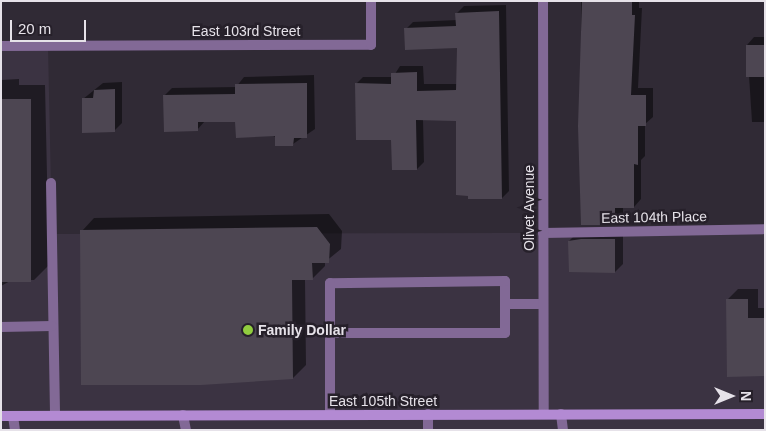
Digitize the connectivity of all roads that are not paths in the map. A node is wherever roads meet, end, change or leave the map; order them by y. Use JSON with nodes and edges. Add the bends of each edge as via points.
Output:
{"nodes":[{"id":1,"x":371,"y":1,"type":"edge"},
{"id":2,"x":543,"y":1,"type":"edge"},
{"id":3,"x":1,"y":46,"type":"edge"},
{"id":4,"x":51,"y":183,"type":"dead end"},
{"id":5,"x":765,"y":229,"type":"edge"},
{"id":6,"x":543,"y":233,"type":"junction"},
{"id":7,"x":505,"y":304,"type":"junction"},
{"id":8,"x":543,"y":304,"type":"junction"},
{"id":9,"x":52,"y":326,"type":"junction"},
{"id":10,"x":1,"y":327,"type":"edge"},
{"id":11,"x":330,"y":333,"type":"junction"},
{"id":12,"x":428,"y":414,"type":"junction"},
{"id":13,"x":544,"y":414,"type":"junction"},
{"id":14,"x":561,"y":414,"type":"junction"},
{"id":15,"x":765,"y":414,"type":"edge"},
{"id":16,"x":55,"y":415,"type":"junction"},
{"id":17,"x":183,"y":415,"type":"junction"},
{"id":18,"x":330,"y":415,"type":"junction"},
{"id":19,"x":1,"y":416,"type":"edge"},
{"id":20,"x":12,"y":416,"type":"junction"},
{"id":21,"x":14,"y":430,"type":"edge"},
{"id":22,"x":186,"y":430,"type":"edge"},
{"id":23,"x":428,"y":430,"type":"edge"},
{"id":24,"x":563,"y":430,"type":"edge"}],
"edges":[{"from":1,"to":3,"type":"street","name":"East 103rd Street","via":[[371,44]]},
{"from":2,"to":6,"type":"street","name":"Olivet Avenue"},
{"from":4,"to":9,"type":"street"},
{"from":5,"to":6,"type":"street","name":"East 104th Place"},
{"from":6,"to":8,"type":"street","name":"Olivet Avenue"},
{"from":7,"to":8,"type":"street"},
{"from":7,"to":11,"type":"street","via":[[505,333]]},
{"from":7,"to":11,"type":"street","via":[[505,281],[330,283]]},
{"from":8,"to":13,"type":"street","name":"Olivet Avenue"},
{"from":9,"to":10,"type":"street"},
{"from":9,"to":16,"type":"street"},
{"from":11,"to":18,"type":"street"},
{"from":12,"to":13,"type":"main road","name":"East 105th Street"},
{"from":12,"to":18,"type":"main road","name":"East 105th Street"},
{"from":12,"to":23,"type":"street"},
{"from":13,"to":14,"type":"main road","name":"East 105th Street"},
{"from":14,"to":15,"type":"main road","name":"East 105th Street"},
{"from":14,"to":24,"type":"street"},
{"from":16,"to":17,"type":"main road","name":"East 105th Street"},
{"from":16,"to":20,"type":"main road","name":"East 105th Street"},
{"from":17,"to":18,"type":"main road","name":"East 105th Street"},
{"from":17,"to":22,"type":"street"},
{"from":19,"to":20,"type":"main road","name":"East 105th Street"},
{"from":20,"to":21,"type":"street"}]}
